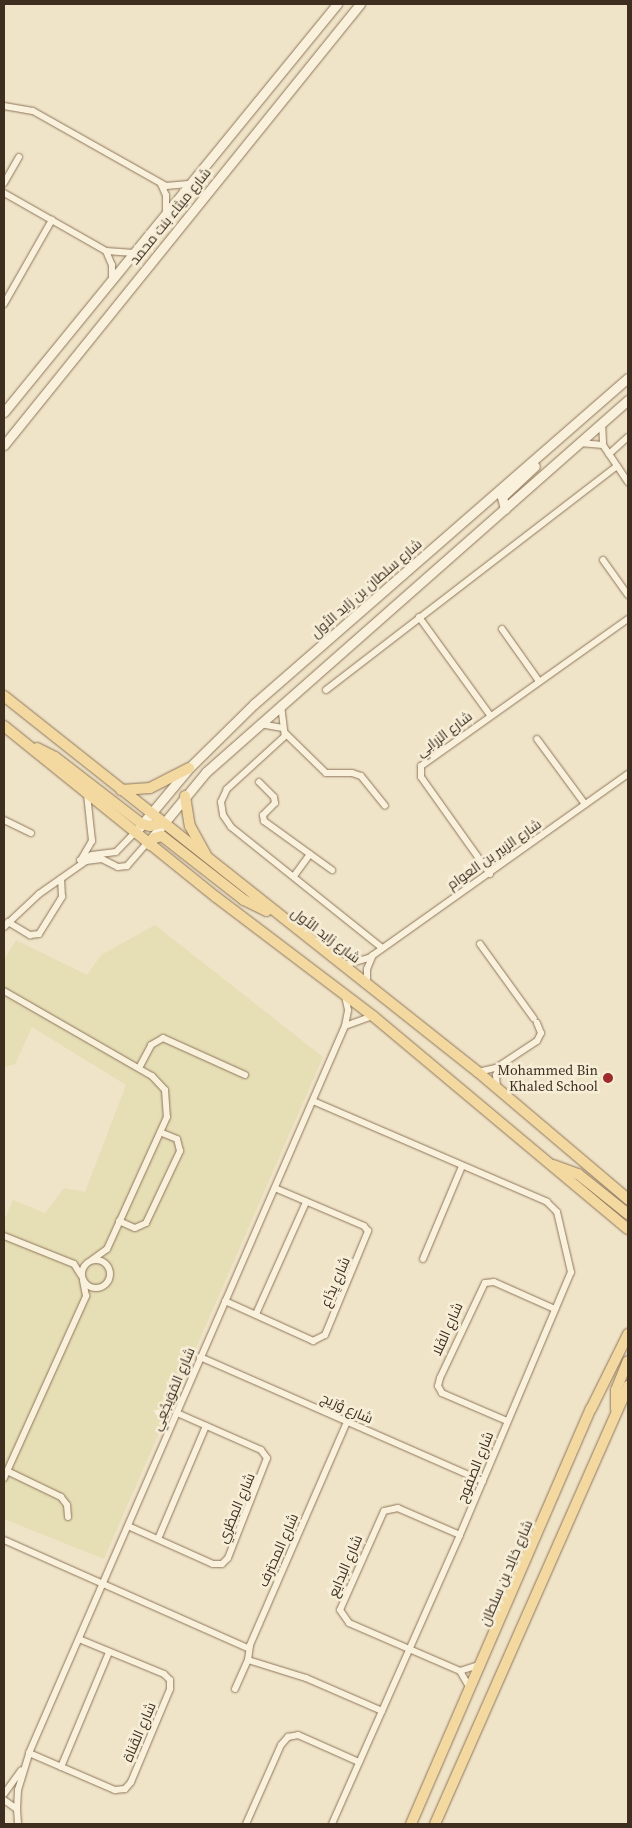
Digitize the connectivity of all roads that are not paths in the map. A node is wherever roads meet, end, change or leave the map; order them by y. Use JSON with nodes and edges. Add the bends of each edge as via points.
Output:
{"nodes":[{"id":1,"x":337,"y":4,"type":"edge"},
{"id":2,"x":360,"y":4,"type":"edge"},
{"id":3,"x":4,"y":106,"type":"edge"},
{"id":4,"x":19,"y":156,"type":"dead end"},
{"id":5,"x":4,"y":183,"type":"edge"},
{"id":6,"x":161,"y":184,"type":"junction"},
{"id":7,"x":191,"y":184,"type":"junction"},
{"id":8,"x":4,"y":193,"type":"edge"},
{"id":9,"x":166,"y":215,"type":"junction"},
{"id":10,"x":52,"y":220,"type":"junction"},
{"id":11,"x":106,"y":251,"type":"junction"},
{"id":12,"x":135,"y":253,"type":"junction"},
{"id":13,"x":112,"y":280,"type":"junction"},
{"id":14,"x":4,"y":304,"type":"edge"},
{"id":15,"x":628,"y":378,"type":"edge"},
{"id":16,"x":628,"y":400,"type":"edge"},
{"id":17,"x":6,"y":408,"type":"edge"},
{"id":18,"x":602,"y":423,"type":"junction"},
{"id":19,"x":628,"y":437,"type":"edge"},
{"id":20,"x":580,"y":443,"type":"junction"},
{"id":21,"x":603,"y":445,"type":"junction"},
{"id":22,"x":4,"y":446,"type":"edge"},
{"id":23,"x":546,"y":450,"type":"junction"},
{"id":24,"x":609,"y":454,"type":"junction"},
{"id":25,"x":617,"y":466,"type":"junction"},
{"id":26,"x":628,"y":482,"type":"edge"},
{"id":27,"x":505,"y":509,"type":"junction"},
{"id":28,"x":603,"y":560,"type":"dead end"},
{"id":29,"x":628,"y":595,"type":"edge"},
{"id":30,"x":419,"y":617,"type":"junction"},
{"id":31,"x":628,"y":619,"type":"edge"},
{"id":32,"x":502,"y":629,"type":"dead end"},
{"id":33,"x":540,"y":681,"type":"junction"},
{"id":34,"x":326,"y":690,"type":"dead end"},
{"id":35,"x":4,"y":696,"type":"edge"},
{"id":36,"x":9,"y":702,"type":"edge"},
{"id":37,"x":281,"y":705,"type":"junction"},
{"id":38,"x":490,"y":715,"type":"junction"},
{"id":39,"x":259,"y":724,"type":"junction"},
{"id":40,"x":4,"y":726,"type":"edge"},
{"id":41,"x":284,"y":730,"type":"junction"},
{"id":42,"x":537,"y":739,"type":"dead end"},
{"id":43,"x":27,"y":745,"type":"junction"},
{"id":44,"x":189,"y":768,"type":"junction"},
{"id":45,"x":628,"y":774,"type":"edge"},
{"id":46,"x":259,"y":782,"type":"dead end"},
{"id":47,"x":120,"y":790,"type":"junction"},
{"id":48,"x":87,"y":793,"type":"junction"},
{"id":49,"x":185,"y":796,"type":"junction"},
{"id":50,"x":585,"y":804,"type":"junction"},
{"id":51,"x":385,"y":806,"type":"dead end"},
{"id":52,"x":149,"y":814,"type":"junction"},
{"id":53,"x":4,"y":820,"type":"edge"},
{"id":54,"x":162,"y":824,"type":"junction"},
{"id":55,"x":138,"y":828,"type":"junction"},
{"id":56,"x":31,"y":833,"type":"dead end"},
{"id":57,"x":149,"y":844,"type":"junction"},
{"id":58,"x":310,"y":854,"type":"junction"},
{"id":59,"x":81,"y":859,"type":"junction"},
{"id":60,"x":212,"y":864,"type":"junction"},
{"id":61,"x":332,"y":870,"type":"dead end"},
{"id":62,"x":490,"y":874,"type":"junction"},
{"id":63,"x":294,"y":876,"type":"junction"},
{"id":64,"x":61,"y":878,"type":"junction"},
{"id":65,"x":275,"y":914,"type":"junction"},
{"id":66,"x":6,"y":925,"type":"edge"},
{"id":67,"x":480,"y":944,"type":"dead end"},
{"id":68,"x":382,"y":948,"type":"junction"},
{"id":69,"x":374,"y":954,"type":"junction"},
{"id":70,"x":342,"y":965,"type":"junction"},
{"id":71,"x":367,"y":984,"type":"junction"},
{"id":72,"x":4,"y":991,"type":"edge"},
{"id":73,"x":345,"y":995,"type":"junction"},
{"id":74,"x":373,"y":1016,"type":"junction"},
{"id":75,"x":345,"y":1026,"type":"junction"},
{"id":76,"x":500,"y":1066,"type":"junction"},
{"id":77,"x":139,"y":1068,"type":"junction"},
{"id":78,"x":478,"y":1072,"type":"junction"},
{"id":79,"x":245,"y":1075,"type":"dead end"},
{"id":80,"x":498,"y":1089,"type":"junction"},
{"id":81,"x":313,"y":1101,"type":"junction"},
{"id":82,"x":160,"y":1132,"type":"junction"},
{"id":83,"x":552,"y":1165,"type":"junction"},
{"id":84,"x":462,"y":1166,"type":"junction"},
{"id":85,"x":275,"y":1188,"type":"junction"},
{"id":86,"x":628,"y":1199,"type":"edge"},
{"id":87,"x":306,"y":1202,"type":"junction"},
{"id":88,"x":628,"y":1214,"type":"edge"},
{"id":89,"x":615,"y":1218,"type":"junction"},
{"id":90,"x":119,"y":1221,"type":"junction"},
{"id":91,"x":628,"y":1228,"type":"edge"},
{"id":92,"x":4,"y":1236,"type":"edge"},
{"id":93,"x":628,"y":1238,"type":"edge"},
{"id":94,"x":107,"y":1249,"type":"junction"},
{"id":95,"x":423,"y":1259,"type":"dead end"},
{"id":96,"x":90,"y":1261,"type":"junction"},
{"id":97,"x":74,"y":1264,"type":"junction"},
{"id":98,"x":108,"y":1267,"type":"junction"},
{"id":99,"x":82,"y":1278,"type":"junction"},
{"id":100,"x":98,"y":1289,"type":"junction"},
{"id":101,"x":86,"y":1296,"type":"junction"},
{"id":102,"x":225,"y":1301,"type":"junction"},
{"id":103,"x":555,"y":1309,"type":"junction"},
{"id":104,"x":256,"y":1314,"type":"junction"},
{"id":105,"x":628,"y":1335,"type":"edge"},
{"id":106,"x":200,"y":1357,"type":"junction"},
{"id":107,"x":628,"y":1361,"type":"edge"},
{"id":108,"x":628,"y":1386,"type":"edge"},
{"id":109,"x":616,"y":1410,"type":"junction"},
{"id":110,"x":177,"y":1413,"type":"junction"},
{"id":111,"x":507,"y":1421,"type":"junction"},
{"id":112,"x":347,"y":1422,"type":"junction"},
{"id":113,"x":206,"y":1426,"type":"junction"},
{"id":114,"x":5,"y":1474,"type":"edge"},
{"id":115,"x":483,"y":1480,"type":"junction"},
{"id":116,"x":68,"y":1517,"type":"dead end"},
{"id":117,"x":128,"y":1526,"type":"junction"},
{"id":118,"x":460,"y":1535,"type":"junction"},
{"id":119,"x":158,"y":1539,"type":"junction"},
{"id":120,"x":4,"y":1540,"type":"edge"},
{"id":121,"x":102,"y":1584,"type":"junction"},
{"id":122,"x":79,"y":1640,"type":"junction"},
{"id":123,"x":248,"y":1648,"type":"junction"},
{"id":124,"x":409,"y":1648,"type":"junction"},
{"id":125,"x":109,"y":1652,"type":"junction"},
{"id":126,"x":248,"y":1660,"type":"junction"},
{"id":127,"x":483,"y":1661,"type":"junction"},
{"id":128,"x":460,"y":1671,"type":"junction"},
{"id":129,"x":235,"y":1689,"type":"dead end"},
{"id":130,"x":471,"y":1691,"type":"junction"},
{"id":131,"x":382,"y":1711,"type":"junction"},
{"id":132,"x":29,"y":1752,"type":"junction"},
{"id":133,"x":359,"y":1762,"type":"junction"},
{"id":134,"x":26,"y":1764,"type":"junction"},
{"id":135,"x":61,"y":1767,"type":"junction"},
{"id":136,"x":4,"y":1794,"type":"edge"},
{"id":137,"x":4,"y":1800,"type":"edge"},
{"id":138,"x":17,"y":1809,"type":"junction"},
{"id":139,"x":19,"y":1816,"type":"junction"},
{"id":140,"x":18,"y":1824,"type":"edge"},
{"id":141,"x":27,"y":1824,"type":"edge"},
{"id":142,"x":246,"y":1824,"type":"edge"},
{"id":143,"x":332,"y":1824,"type":"edge"},
{"id":144,"x":412,"y":1824,"type":"edge"},
{"id":145,"x":435,"y":1824,"type":"edge"}],
"edges":[{"from":1,"to":7,"type":"main road","name":"شارع ميثاء بنت محمد"},
{"from":2,"to":22,"type":"main road","name":"شارع ميثاء بنت محمد"},
{"from":3,"to":6,"type":"street","via":[[33,111]]},
{"from":4,"to":5,"type":"street"},
{"from":6,"to":7,"type":"street","via":[[177,187]]},
{"from":6,"to":9,"type":"street","via":[[166,196]]},
{"from":7,"to":9,"type":"main road","name":"شارع ميثاء بنت محمد"},
{"from":8,"to":10,"type":"street"},
{"from":9,"to":12,"type":"main road","name":"شارع ميثاء بنت محمد"},
{"from":10,"to":11,"type":"street"},
{"from":10,"to":14,"type":"street"},
{"from":11,"to":12,"type":"street"},
{"from":11,"to":13,"type":"street","via":[[112,265]]},
{"from":12,"to":13,"type":"main road","name":"شارع ميثاء بنت محمد"},
{"from":13,"to":17,"type":"main road","name":"شارع ميثاء بنت محمد"},
{"from":15,"to":23,"type":"main road","name":"شارع سلطان بن زايد الأول"},
{"from":16,"to":18,"type":"main road"},
{"from":18,"to":20,"type":"main road"},
{"from":18,"to":21,"type":"street"},
{"from":19,"to":24,"type":"street"},
{"from":20,"to":21,"type":"street"},
{"from":20,"to":27,"type":"main road"},
{"from":21,"to":24,"type":"street"},
{"from":23,"to":27,"type":"main road","via":[[529,472],[502,497]]},
{"from":23,"to":44,"type":"main road","name":"شارع سلطان بن زايد الأول","via":[[254,704]]},
{"from":24,"to":25,"type":"street"},
{"from":25,"to":26,"type":"street"},
{"from":25,"to":30,"type":"street"},
{"from":27,"to":37,"type":"main road"},
{"from":28,"to":29,"type":"street"},
{"from":30,"to":34,"type":"street"},
{"from":30,"to":38,"type":"street"},
{"from":31,"to":33,"type":"street","name":"شارع الزرابي"},
{"from":32,"to":33,"type":"street"},
{"from":33,"to":38,"type":"street","name":"شارع الزرابي"},
{"from":35,"to":36,"type":"main road","name":"شارع زايد الأول"},
{"from":36,"to":47,"type":"main road","name":"شارع زايد الأول"},
{"from":37,"to":39,"type":"main road"},
{"from":37,"to":41,"type":"street"},
{"from":38,"to":62,"type":"street","name":"شارع الزرابي","via":[[426,761],[420,772]]},
{"from":39,"to":41,"type":"street"},
{"from":39,"to":49,"type":"main road"},
{"from":40,"to":43,"type":"main road"},
{"from":41,"to":51,"type":"street","via":[[326,773],[352,772],[361,776]]},
{"from":41,"to":63,"type":"street","via":[[283,740],[226,789],[221,809],[231,826]]},
{"from":42,"to":50,"type":"street"},
{"from":43,"to":48,"type":"main road"},
{"from":43,"to":55,"type":"main road","via":[[55,757]]},
{"from":44,"to":47,"type":"main road","via":[[150,788]]},
{"from":44,"to":52,"type":"main road","name":"شارع سلطان بن زايد الأول"},
{"from":45,"to":50,"type":"street","name":"شارع الزبير بن العوام"},
{"from":46,"to":58,"type":"street","via":[[275,803],[263,815],[264,820]]},
{"from":47,"to":52,"type":"main road","name":"شارع زايد الأول"},
{"from":48,"to":55,"type":"main road"},
{"from":48,"to":59,"type":"street","via":[[92,841]]},
{"from":49,"to":54,"type":"main road"},
{"from":49,"to":60,"type":"main road","via":[[190,826]]},
{"from":50,"to":62,"type":"street","name":"شارع الزبير بن العوام"},
{"from":52,"to":54,"type":"main road","name":"شارع زايد الأول"},
{"from":52,"to":55,"type":"main road","name":"شارع سلطان بن زايد الأول"},
{"from":53,"to":56,"type":"street"},
{"from":54,"to":55,"type":"main road"},
{"from":54,"to":57,"type":"main road"},
{"from":54,"to":60,"type":"main road","name":"شارع زايد الأول"},
{"from":55,"to":57,"type":"main road"},
{"from":55,"to":59,"type":"street","via":[[116,852]]},
{"from":57,"to":64,"type":"street","via":[[127,866],[118,867],[93,859]]},
{"from":57,"to":65,"type":"main road","via":[[162,836],[251,905]]},
{"from":57,"to":73,"type":"main road"},
{"from":58,"to":61,"type":"street"},
{"from":58,"to":63,"type":"street"},
{"from":59,"to":64,"type":"street"},
{"from":60,"to":65,"type":"main road","name":"شارع زايد الأول"},
{"from":62,"to":68,"type":"street","name":"شارع الزبير بن العوام"},
{"from":63,"to":68,"type":"street"},
{"from":64,"to":66,"type":"street"},
{"from":64,"to":66,"type":"street","via":[[62,898],[39,934],[30,935]]},
{"from":65,"to":70,"type":"main road","name":"شارع زايد الأول"},
{"from":67,"to":76,"type":"street","via":[[536,1021],[541,1033],[537,1041]]},
{"from":68,"to":69,"type":"street","name":"شارع الزبير بن العوام"},
{"from":69,"to":70,"type":"street","name":"شارع الزبير بن العوام","via":[[359,962]]},
{"from":69,"to":71,"type":"street","via":[[367,969]]},
{"from":70,"to":71,"type":"main road","name":"شارع زايد الأول"},
{"from":71,"to":78,"type":"main road","name":"شارع زايد الأول"},
{"from":72,"to":77,"type":"street"},
{"from":73,"to":74,"type":"main road"},
{"from":73,"to":75,"type":"street","name":"شارع المُوَيجْعِي","via":[[348,1010]]},
{"from":74,"to":75,"type":"street"},
{"from":74,"to":83,"type":"main road"},
{"from":75,"to":81,"type":"street","name":"شارع المُوَيجْعِي"},
{"from":76,"to":78,"type":"street"},
{"from":76,"to":80,"type":"street","via":[[496,1075]]},
{"from":77,"to":79,"type":"street","via":[[151,1044],[163,1038]]},
{"from":77,"to":82,"type":"street","via":[[160,1082],[165,1090],[169,1109]]},
{"from":78,"to":80,"type":"main road","name":"شارع زايد الأول"},
{"from":80,"to":86,"type":"main road","name":"شارع زايد الأول"},
{"from":81,"to":84,"type":"street","name":"شارع الصفوح"},
{"from":81,"to":85,"type":"street","name":"شارع المُوَيجْعِي"},
{"from":82,"to":90,"type":"street"},
{"from":82,"to":90,"type":"street","via":[[177,1139],[180,1151],[146,1223],[135,1228]]},
{"from":83,"to":88,"type":"main road","via":[[578,1174]]},
{"from":83,"to":89,"type":"main road"},
{"from":84,"to":95,"type":"street"},
{"from":84,"to":103,"type":"street","name":"شارع الصفوح","via":[[554,1208],[571,1272]]},
{"from":85,"to":87,"type":"street","name":"شارع يِذَاع"},
{"from":85,"to":102,"type":"street","name":"شارع المُوَيجْعِي"},
{"from":87,"to":104,"type":"street"},
{"from":87,"to":104,"type":"street","name":"شارع يِذَاع","via":[[364,1226],[368,1231],[325,1335],[313,1341]]},
{"from":89,"to":91,"type":"main road"},
{"from":89,"to":93,"type":"main road"},
{"from":90,"to":94,"type":"street"},
{"from":92,"to":97,"type":"street"},
{"from":94,"to":96,"type":"street"},
{"from":94,"to":98,"type":"street"},
{"from":96,"to":97,"type":"street"},
{"from":96,"to":98,"type":"street","via":[[101,1261]]},
{"from":96,"to":99,"type":"street"},
{"from":97,"to":99,"type":"street"},
{"from":98,"to":100,"type":"street","via":[[109,1280]]},
{"from":99,"to":100,"type":"street","via":[[89,1287]]},
{"from":99,"to":101,"type":"street"},
{"from":100,"to":101,"type":"street"},
{"from":101,"to":114,"type":"street"},
{"from":102,"to":104,"type":"street","name":"شارع يِذَاع"},
{"from":102,"to":106,"type":"street","name":"شارع المُوَيجْعِي"},
{"from":103,"to":111,"type":"street","name":"شارع الصفوح"},
{"from":103,"to":111,"type":"street","name":"شارع الفَلا","via":[[494,1282],[484,1283],[440,1378],[438,1386],[442,1393]]},
{"from":105,"to":127,"type":"main road","name":"شارع خالِد بن سلطان","via":[[591,1410]]},
{"from":106,"to":110,"type":"street","name":"شارع المُوَيجْعِي"},
{"from":106,"to":112,"type":"street","name":"شارع وْرَيج"},
{"from":107,"to":109,"type":"main road","via":[[616,1390]]},
{"from":108,"to":109,"type":"main road"},
{"from":109,"to":145,"type":"main road"},
{"from":110,"to":113,"type":"street","name":"شارع المِطْرِي"},
{"from":110,"to":117,"type":"street","name":"شارع المُوَيجْعِي"},
{"from":111,"to":115,"type":"street","name":"شارع الصفوح"},
{"from":112,"to":115,"type":"street","name":"شارع وْرَيج"},
{"from":112,"to":123,"type":"street","name":"شارع المحترف"},
{"from":113,"to":119,"type":"street"},
{"from":113,"to":119,"type":"street","name":"شارع المِطْرِي","via":[[261,1450],[267,1458],[232,1550],[226,1562],[218,1565]]},
{"from":114,"to":116,"type":"street","via":[[61,1497],[68,1505]]},
{"from":115,"to":118,"type":"street","name":"شارع الصفوح"},
{"from":117,"to":119,"type":"street","name":"شارع المِطْرِي"},
{"from":117,"to":121,"type":"street","name":"شارع المُوَيجْعِي"},
{"from":118,"to":124,"type":"street","name":"شارع الصفوح"},
{"from":118,"to":124,"type":"street","name":"شارع البدايع","via":[[398,1508],[381,1514],[342,1604],[341,1615],[349,1623]]},
{"from":120,"to":121,"type":"street"},
{"from":121,"to":122,"type":"street","name":"شارع المُوَيجْعِي"},
{"from":121,"to":123,"type":"street"},
{"from":122,"to":125,"type":"street","name":"شارع القَناة"},
{"from":122,"to":132,"type":"street","name":"شارع المُوَيجْعِي"},
{"from":123,"to":126,"type":"street","name":"شارع المحترف"},
{"from":124,"to":128,"type":"street","name":"شارع البدايع"},
{"from":124,"to":131,"type":"street","name":"شارع الصفوح"},
{"from":125,"to":135,"type":"street"},
{"from":125,"to":135,"type":"street","name":"شارع القَناة","via":[[164,1674],[170,1680],[170,1689],[125,1789],[116,1790]]},
{"from":126,"to":129,"type":"street","name":"شارع المحترف"},
{"from":126,"to":131,"type":"street","via":[[306,1678]]},
{"from":127,"to":128,"type":"street","via":[[472,1670]]},
{"from":127,"to":130,"type":"main road","name":"شارع خالِد بن سلطان"},
{"from":128,"to":130,"type":"street"},
{"from":130,"to":144,"type":"main road","name":"شارع خالِد بن سلطان"},
{"from":131,"to":133,"type":"street","name":"شارع الصفوح"},
{"from":132,"to":134,"type":"street","name":"شارع المُوَيجْعِي"},
{"from":132,"to":135,"type":"street","name":"شارع القَناة"},
{"from":133,"to":142,"type":"street","via":[[298,1735],[288,1737],[281,1745]]},
{"from":133,"to":143,"type":"street","name":"شارع الصفوح"},
{"from":134,"to":136,"type":"street","name":"شارع المُوَيجْعِي"},
{"from":134,"to":138,"type":"street","name":"شارع المُوَيجْعِي","via":[[18,1790]]},
{"from":137,"to":138,"type":"street"},
{"from":138,"to":139,"type":"street"},
{"from":139,"to":140,"type":"street"},
{"from":139,"to":141,"type":"street"}]}
